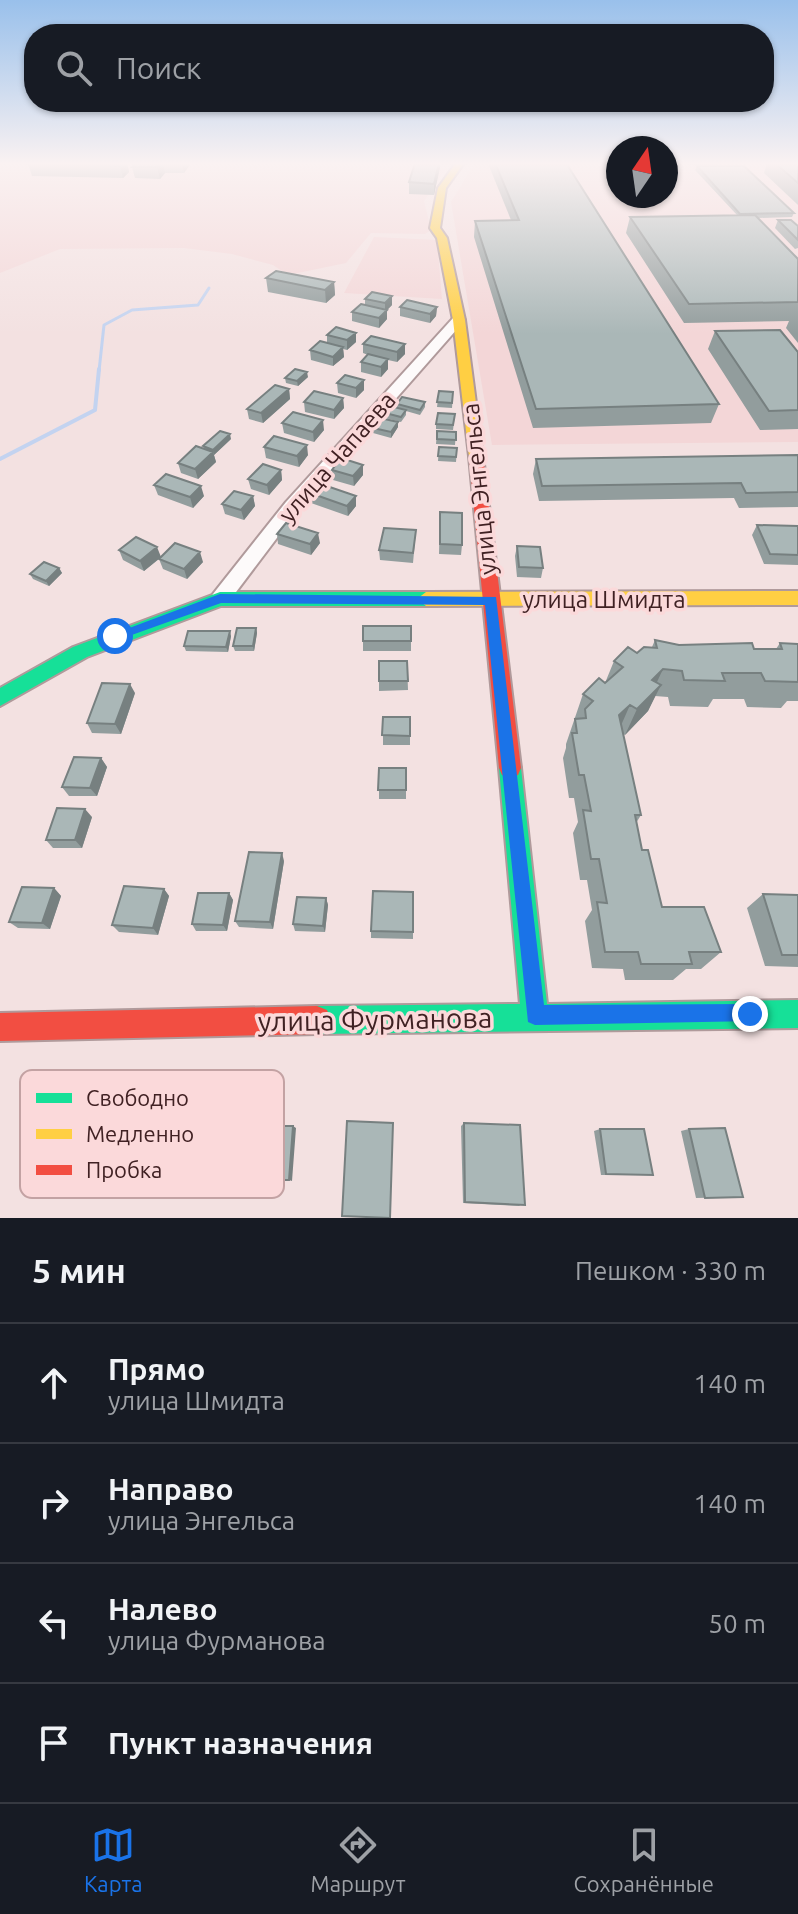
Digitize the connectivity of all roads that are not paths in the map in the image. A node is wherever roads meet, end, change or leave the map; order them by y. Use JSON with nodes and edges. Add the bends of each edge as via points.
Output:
{"nodes":[{"id":1,"x":436,"y":220,"type":"edge"},
{"id":2,"x":459,"y":320,"type":"junction"},
{"id":3,"x":798,"y":598,"type":"edge"},
{"id":4,"x":220,"y":599,"type":"junction"},
{"id":5,"x":491,"y":600,"type":"junction"},
{"id":6,"x":0,"y":698,"type":"edge"},
{"id":7,"x":798,"y":1014,"type":"edge"},
{"id":8,"x":535,"y":1015,"type":"junction"},
{"id":9,"x":0,"y":1027,"type":"edge"}],
"edges":[{"from":1,"to":2,"type":"street","name":"улица Энгельса"},
{"from":2,"to":4,"type":"street","name":"улица Чапаева","via":[[292,506]]},
{"from":2,"to":5,"type":"street","name":"улица Энгельса"},
{"from":3,"to":5,"type":"street","name":"улица Шмидта"},
{"from":4,"to":5,"type":"street","name":"улица Шмидта"},
{"from":4,"to":6,"type":"street","name":"улица Шмидта","via":[[80,652]]},
{"from":5,"to":8,"type":"street","name":"улица Энгельса"},
{"from":7,"to":8,"type":"street","name":"улица Фурманова"},
{"from":8,"to":9,"type":"street","name":"улица Фурманова"}]}
